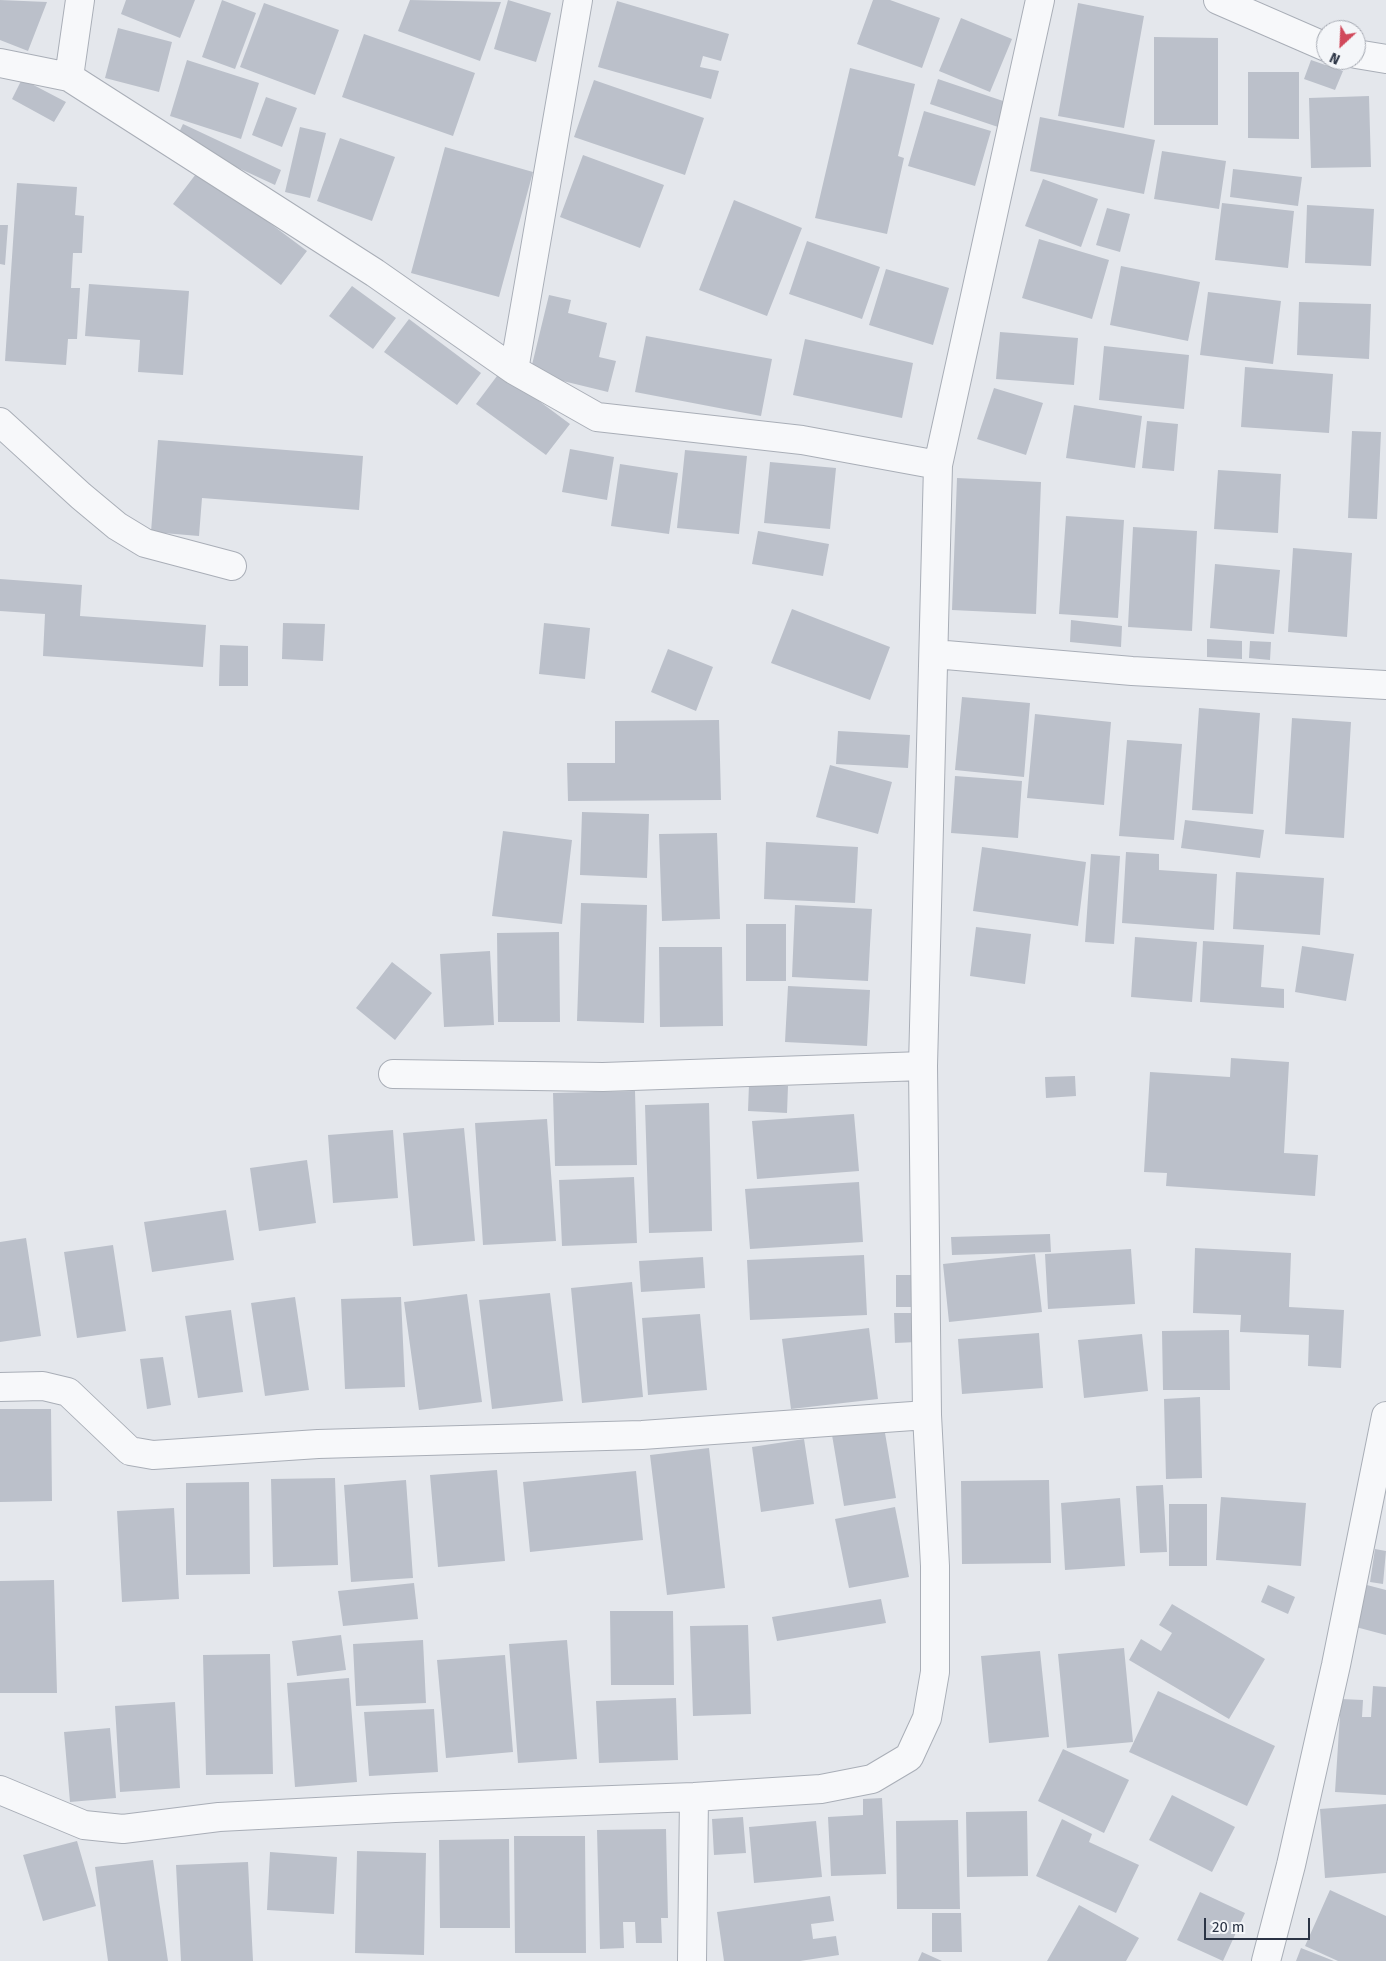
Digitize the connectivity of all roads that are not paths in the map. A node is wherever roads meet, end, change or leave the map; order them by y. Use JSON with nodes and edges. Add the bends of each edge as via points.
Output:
{"nodes":[{"id":1,"x":80,"y":0,"type":"edge"},
{"id":2,"x":578,"y":0,"type":"edge"},
{"id":3,"x":1040,"y":0,"type":"edge"},
{"id":4,"x":1218,"y":0,"type":"edge"},
{"id":5,"x":1316,"y":43,"type":"edge"},
{"id":6,"x":1366,"y":56,"type":"edge"},
{"id":7,"x":1386,"y":61,"type":"edge"},
{"id":8,"x":0,"y":64,"type":"edge"},
{"id":9,"x":69,"y":77,"type":"junction"},
{"id":10,"x":514,"y":370,"type":"junction"},
{"id":11,"x":0,"y":422,"type":"edge"},
{"id":12,"x":938,"y":465,"type":"junction"},
{"id":13,"x":232,"y":566,"type":"dead end"},
{"id":14,"x":934,"y":654,"type":"junction"},
{"id":15,"x":1386,"y":685,"type":"edge"},
{"id":16,"x":923,"y":1066,"type":"junction"},
{"id":17,"x":393,"y":1074,"type":"dead end"},
{"id":18,"x":0,"y":1388,"type":"edge"},
{"id":19,"x":927,"y":1415,"type":"junction"},
{"id":20,"x":1386,"y":1416,"type":"edge"},
{"id":21,"x":0,"y":1790,"type":"edge"},
{"id":22,"x":694,"y":1796,"type":"junction"},
{"id":23,"x":692,"y":1961,"type":"edge"},
{"id":24,"x":1266,"y":1961,"type":"edge"}],
"edges":[{"from":1,"to":9,"type":"street"},
{"from":2,"to":10,"type":"street"},
{"from":3,"to":12,"type":"street"},
{"from":4,"to":5,"type":"street"},
{"from":6,"to":7,"type":"street"},
{"from":8,"to":9,"type":"street"},
{"from":9,"to":10,"type":"street","via":[[375,273]]},
{"from":10,"to":12,"type":"street","via":[[597,417],[802,440]]},
{"from":11,"to":13,"type":"street","via":[[81,496],[145,543]]},
{"from":12,"to":14,"type":"street"},
{"from":14,"to":15,"type":"street","via":[[1132,671]]},
{"from":14,"to":16,"type":"street"},
{"from":16,"to":17,"type":"street","via":[[602,1078]]},
{"from":16,"to":19,"type":"street"},
{"from":18,"to":19,"type":"street","via":[[43,1386],[68,1392],[130,1451],[153,1455],[318,1444],[642,1436]]},
{"from":19,"to":22,"type":"street","via":[[935,1566],[935,1672],[927,1718],[909,1757],[872,1779],[821,1788]]},
{"from":20,"to":24,"type":"street","via":[[1336,1665]]},
{"from":21,"to":22,"type":"street","via":[[84,1825],[123,1829],[219,1817]]},
{"from":22,"to":23,"type":"street"}]}
